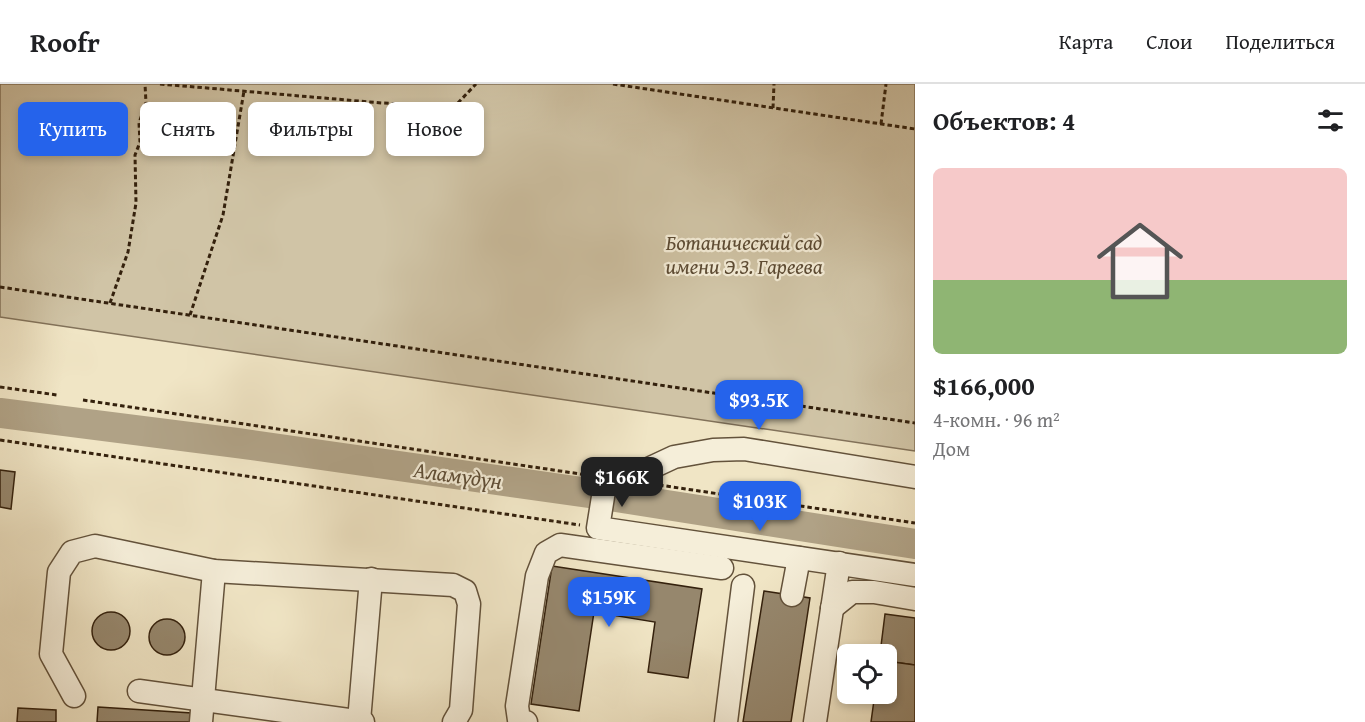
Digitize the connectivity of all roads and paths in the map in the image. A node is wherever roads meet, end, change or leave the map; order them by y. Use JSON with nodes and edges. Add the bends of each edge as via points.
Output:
{"nodes":[{"id":1,"x":145,"y":84,"type":"edge"},
{"id":2,"x":160,"y":84,"type":"edge"},
{"id":3,"x":476,"y":84,"type":"edge"},
{"id":4,"x":613,"y":84,"type":"edge"},
{"id":5,"x":774,"y":84,"type":"edge"},
{"id":6,"x":886,"y":84,"type":"edge"},
{"id":7,"x":244,"y":91,"type":"junction"},
{"id":8,"x":773,"y":108,"type":"junction"},
{"id":9,"x":881,"y":124,"type":"junction"},
{"id":10,"x":915,"y":129,"type":"edge"},
{"id":11,"x":0,"y":287,"type":"edge"},
{"id":12,"x":110,"y":303,"type":"junction"},
{"id":13,"x":190,"y":315,"type":"junction"},
{"id":14,"x":0,"y":387,"type":"edge"},
{"id":15,"x":57,"y":395,"type":"dead end"},
{"id":16,"x":83,"y":400,"type":"dead end"},
{"id":17,"x":915,"y":423,"type":"edge"},
{"id":18,"x":0,"y":440,"type":"edge"},
{"id":19,"x":915,"y":477,"type":"edge"},
{"id":20,"x":606,"y":481,"type":"junction"},
{"id":21,"x":654,"y":485,"type":"dead end"},
{"id":22,"x":915,"y":523,"type":"edge"},
{"id":23,"x":598,"y":526,"type":"junction"},
{"id":24,"x":799,"y":558,"type":"junction"},
{"id":25,"x":838,"y":563,"type":"junction"},
{"id":26,"x":722,"y":568,"type":"dead end"},
{"id":27,"x":213,"y":571,"type":"junction"},
{"id":28,"x":915,"y":575,"type":"edge"},
{"id":29,"x":371,"y":579,"type":"junction"},
{"id":30,"x":743,"y":586,"type":"dead end"},
{"id":31,"x":792,"y":595,"type":"dead end"},
{"id":32,"x":915,"y":599,"type":"edge"},
{"id":33,"x":832,"y":608,"type":"junction"},
{"id":34,"x":139,"y":691,"type":"dead end"},
{"id":35,"x":74,"y":696,"type":"dead end"},
{"id":36,"x":203,"y":699,"type":"junction"},
{"id":37,"x":201,"y":722,"type":"edge"},
{"id":38,"x":361,"y":722,"type":"edge"},
{"id":39,"x":454,"y":722,"type":"edge"},
{"id":40,"x":526,"y":722,"type":"edge"},
{"id":41,"x":726,"y":722,"type":"edge"},
{"id":42,"x":815,"y":722,"type":"edge"}],
"edges":[{"from":1,"to":12,"type":"path","via":[[146,103],[135,154],[136,202],[128,252]]},
{"from":2,"to":7,"type":"path"},
{"from":3,"to":7,"type":"path","via":[[455,106]]},
{"from":4,"to":8,"type":"path"},
{"from":5,"to":8,"type":"path"},
{"from":6,"to":9,"type":"path"},
{"from":7,"to":13,"type":"path","via":[[223,216]]},
{"from":8,"to":9,"type":"path"},
{"from":9,"to":10,"type":"path"},
{"from":11,"to":12,"type":"path"},
{"from":12,"to":13,"type":"path"},
{"from":13,"to":17,"type":"path"},
{"from":14,"to":15,"type":"path"},
{"from":16,"to":20,"type":"path"},
{"from":18,"to":23,"type":"path"},
{"from":19,"to":20,"type":"street","via":[[744,449],[674,457],[644,471]]},
{"from":20,"to":23,"type":"street"},
{"from":21,"to":22,"type":"path"},
{"from":23,"to":24,"type":"street"},
{"from":24,"to":25,"type":"street"},
{"from":24,"to":31,"type":"street"},
{"from":25,"to":28,"type":"street"},
{"from":25,"to":33,"type":"street"},
{"from":26,"to":40,"type":"street","via":[[560,545],[546,553],[537,576],[517,706],[519,720]]},
{"from":27,"to":29,"type":"street"},
{"from":27,"to":35,"type":"street","via":[[95,546],[72,552],[59,572],[51,654]]},
{"from":27,"to":36,"type":"street"},
{"from":29,"to":38,"type":"street"},
{"from":29,"to":39,"type":"street","via":[[453,585],[465,591],[469,604],[461,710]]},
{"from":30,"to":41,"type":"street"},
{"from":32,"to":33,"type":"street","via":[[852,592]]},
{"from":33,"to":42,"type":"street"},
{"from":34,"to":36,"type":"street"},
{"from":36,"to":37,"type":"street"},
{"from":36,"to":38,"type":"street"}]}
